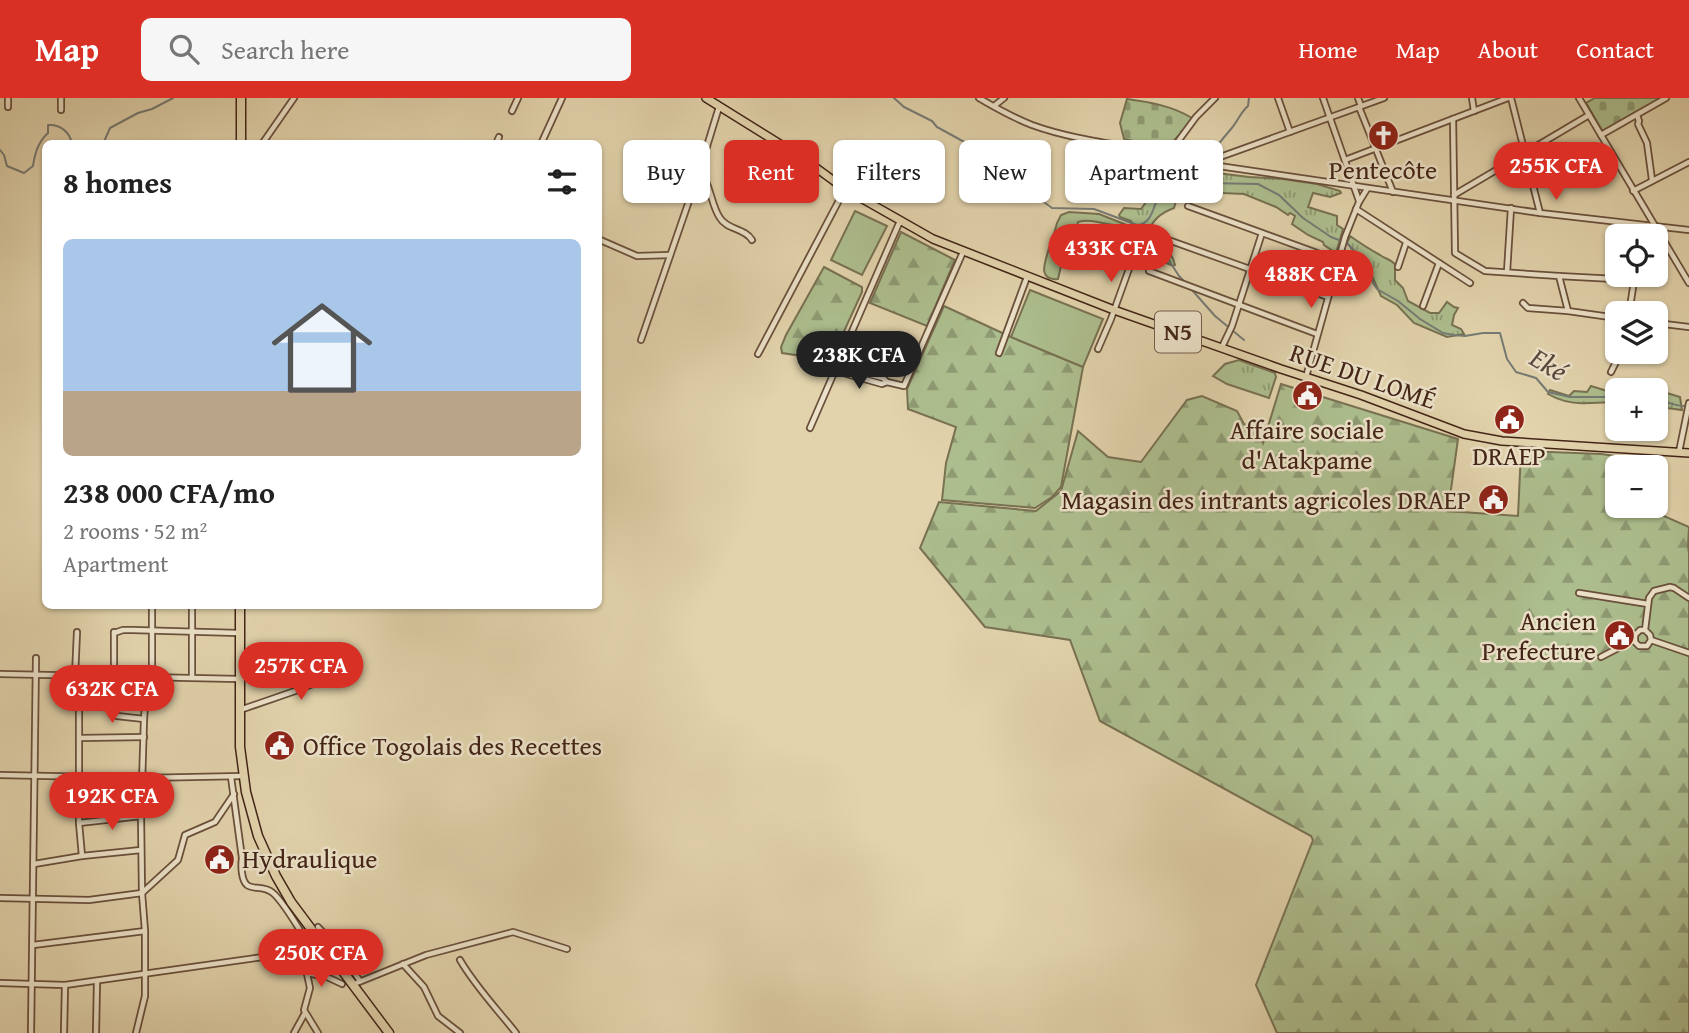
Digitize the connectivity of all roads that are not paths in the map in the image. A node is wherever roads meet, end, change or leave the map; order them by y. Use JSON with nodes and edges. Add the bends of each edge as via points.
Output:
{"nodes":[{"id":1,"x":8,"y":98,"type":"edge"},
{"id":2,"x":61,"y":98,"type":"edge"},
{"id":3,"x":241,"y":98,"type":"edge"},
{"id":4,"x":294,"y":98,"type":"edge"},
{"id":5,"x":518,"y":98,"type":"edge"},
{"id":6,"x":562,"y":98,"type":"edge"},
{"id":7,"x":706,"y":98,"type":"edge"},
{"id":8,"x":979,"y":98,"type":"edge"},
{"id":9,"x":1004,"y":98,"type":"edge"},
{"id":10,"x":1215,"y":98,"type":"edge"},
{"id":11,"x":1278,"y":98,"type":"edge"},
{"id":12,"x":1323,"y":98,"type":"edge"},
{"id":13,"x":1358,"y":98,"type":"edge"},
{"id":14,"x":1384,"y":98,"type":"edge"},
{"id":15,"x":1472,"y":98,"type":"edge"},
{"id":16,"x":1510,"y":98,"type":"edge"},
{"id":17,"x":1579,"y":98,"type":"edge"},
{"id":18,"x":1666,"y":98,"type":"edge"},
{"id":19,"x":994,"y":106,"type":"junction"},
{"id":20,"x":1360,"y":106,"type":"junction"},
{"id":21,"x":8,"y":107,"type":"dead end"},
{"id":22,"x":719,"y":107,"type":"junction"},
{"id":23,"x":61,"y":110,"type":"dead end"},
{"id":24,"x":512,"y":111,"type":"dead end"},
{"id":25,"x":1474,"y":111,"type":"junction"},
{"id":26,"x":1589,"y":115,"type":"junction"},
{"id":27,"x":1637,"y":115,"type":"junction"},
{"id":28,"x":1329,"y":117,"type":"junction"},
{"id":29,"x":1453,"y":119,"type":"junction"},
{"id":30,"x":1290,"y":132,"type":"junction"},
{"id":31,"x":1601,"y":135,"type":"junction"},
{"id":32,"x":499,"y":136,"type":"dead end"},
{"id":33,"x":241,"y":140,"type":"edge"},
{"id":34,"x":265,"y":140,"type":"edge"},
{"id":35,"x":498,"y":140,"type":"edge"},
{"id":36,"x":543,"y":140,"type":"edge"},
{"id":37,"x":709,"y":140,"type":"edge"},
{"id":38,"x":1097,"y":140,"type":"edge"},
{"id":39,"x":1179,"y":140,"type":"edge"},
{"id":40,"x":1377,"y":148,"type":"junction"},
{"id":41,"x":1526,"y":152,"type":"junction"},
{"id":42,"x":1223,"y":156,"type":"edge"},
{"id":43,"x":1345,"y":160,"type":"junction"},
{"id":44,"x":1689,"y":162,"type":"edge"},
{"id":45,"x":1223,"y":167,"type":"edge"},
{"id":46,"x":833,"y":180,"type":"edge"},
{"id":47,"x":1652,"y":180,"type":"junction"},
{"id":48,"x":1353,"y":186,"type":"junction"},
{"id":49,"x":1367,"y":188,"type":"junction"},
{"id":50,"x":710,"y":191,"type":"edge"},
{"id":51,"x":1633,"y":191,"type":"junction"},
{"id":52,"x":1393,"y":192,"type":"junction"},
{"id":53,"x":1454,"y":197,"type":"junction"},
{"id":54,"x":1359,"y":202,"type":"junction"},
{"id":55,"x":688,"y":203,"type":"edge"},
{"id":56,"x":838,"y":203,"type":"edge"},
{"id":57,"x":869,"y":203,"type":"edge"},
{"id":58,"x":1188,"y":205,"type":"dead end"},
{"id":59,"x":1511,"y":208,"type":"junction"},
{"id":60,"x":1356,"y":209,"type":"junction"},
{"id":61,"x":1541,"y":212,"type":"junction"},
{"id":62,"x":900,"y":221,"type":"junction"},
{"id":63,"x":1628,"y":224,"type":"edge"},
{"id":64,"x":1654,"y":224,"type":"edge"},
{"id":65,"x":1668,"y":228,"type":"edge"},
{"id":66,"x":1689,"y":230,"type":"edge"},
{"id":67,"x":1262,"y":233,"type":"junction"},
{"id":68,"x":1160,"y":237,"type":"dead end"},
{"id":69,"x":752,"y":240,"type":"dead end"},
{"id":70,"x":602,"y":241,"type":"edge"},
{"id":71,"x":1406,"y":243,"type":"junction"},
{"id":72,"x":1668,"y":247,"type":"edge"},
{"id":73,"x":1081,"y":250,"type":"dead end"},
{"id":74,"x":963,"y":252,"type":"junction"},
{"id":75,"x":670,"y":255,"type":"junction"},
{"id":76,"x":1339,"y":261,"type":"junction"},
{"id":77,"x":1439,"y":263,"type":"junction"},
{"id":78,"x":1398,"y":267,"type":"dead end"},
{"id":79,"x":1250,"y":269,"type":"junction"},
{"id":80,"x":1149,"y":271,"type":"dead end"},
{"id":81,"x":1507,"y":272,"type":"junction"},
{"id":82,"x":1027,"y":276,"type":"junction"},
{"id":83,"x":1559,"y":276,"type":"junction"},
{"id":84,"x":1605,"y":277,"type":"edge"},
{"id":85,"x":1470,"y":283,"type":"dead end"},
{"id":86,"x":1689,"y":283,"type":"edge"},
{"id":87,"x":1328,"y":297,"type":"junction"},
{"id":88,"x":1523,"y":303,"type":"dead end"},
{"id":89,"x":1239,"y":305,"type":"junction"},
{"id":90,"x":1423,"y":306,"type":"dead end"},
{"id":91,"x":1114,"y":310,"type":"junction"},
{"id":92,"x":1569,"y":311,"type":"junction"},
{"id":93,"x":1605,"y":316,"type":"edge"},
{"id":94,"x":1668,"y":324,"type":"edge"},
{"id":95,"x":1689,"y":327,"type":"edge"},
{"id":96,"x":1317,"y":334,"type":"junction"},
{"id":97,"x":641,"y":340,"type":"dead end"},
{"id":98,"x":1222,"y":347,"type":"junction"},
{"id":99,"x":1098,"y":349,"type":"dead end"},
{"id":100,"x":999,"y":352,"type":"dead end"},
{"id":101,"x":758,"y":354,"type":"dead end"},
{"id":102,"x":1615,"y":364,"type":"edge"},
{"id":103,"x":838,"y":370,"type":"junction"},
{"id":104,"x":1611,"y":372,"type":"dead end"},
{"id":105,"x":1306,"y":377,"type":"junction"},
{"id":106,"x":1688,"y":406,"type":"edge"},
{"id":107,"x":810,"y":428,"type":"dead end"},
{"id":108,"x":1679,"y":452,"type":"junction"},
{"id":109,"x":1689,"y":453,"type":"edge"},
{"id":110,"x":1578,"y":593,"type":"dead end"},
{"id":111,"x":1689,"y":598,"type":"edge"},
{"id":112,"x":1648,"y":604,"type":"junction"},
{"id":113,"x":152,"y":609,"type":"edge"},
{"id":114,"x":192,"y":609,"type":"edge"},
{"id":115,"x":240,"y":609,"type":"edge"},
{"id":116,"x":152,"y":630,"type":"junction"},
{"id":117,"x":1645,"y":630,"type":"junction"},
{"id":118,"x":77,"y":632,"type":"dead end"},
{"id":119,"x":192,"y":632,"type":"junction"},
{"id":120,"x":240,"y":633,"type":"junction"},
{"id":121,"x":1634,"y":640,"type":"junction"},
{"id":122,"x":1651,"y":640,"type":"junction"},
{"id":123,"x":1689,"y":653,"type":"edge"},
{"id":124,"x":1601,"y":657,"type":"dead end"},
{"id":125,"x":36,"y":658,"type":"dead end"},
{"id":126,"x":352,"y":668,"type":"dead end"},
{"id":127,"x":0,"y":674,"type":"edge"},
{"id":128,"x":36,"y":675,"type":"junction"},
{"id":129,"x":77,"y":676,"type":"junction"},
{"id":130,"x":114,"y":677,"type":"junction"},
{"id":131,"x":147,"y":677,"type":"junction"},
{"id":132,"x":192,"y":678,"type":"junction"},
{"id":133,"x":240,"y":679,"type":"junction"},
{"id":134,"x":239,"y":710,"type":"junction"},
{"id":135,"x":117,"y":716,"type":"dead end"},
{"id":136,"x":144,"y":719,"type":"junction"},
{"id":137,"x":144,"y":737,"type":"junction"},
{"id":138,"x":80,"y":738,"type":"junction"},
{"id":139,"x":0,"y":775,"type":"edge"},
{"id":140,"x":36,"y":776,"type":"junction"},
{"id":141,"x":231,"y":776,"type":"junction"},
{"id":142,"x":243,"y":776,"type":"junction"},
{"id":143,"x":79,"y":777,"type":"junction"},
{"id":144,"x":142,"y":778,"type":"junction"},
{"id":145,"x":234,"y":794,"type":"junction"},
{"id":146,"x":141,"y":816,"type":"junction"},
{"id":147,"x":79,"y":823,"type":"junction"},
{"id":148,"x":141,"y":850,"type":"junction"},
{"id":149,"x":82,"y":856,"type":"junction"},
{"id":150,"x":34,"y":864,"type":"junction"},
{"id":151,"x":142,"y":893,"type":"junction"},
{"id":152,"x":0,"y":898,"type":"edge"},
{"id":153,"x":33,"y":899,"type":"junction"},
{"id":154,"x":318,"y":927,"type":"dead end"},
{"id":155,"x":145,"y":931,"type":"junction"},
{"id":156,"x":33,"y":945,"type":"junction"},
{"id":157,"x":323,"y":945,"type":"junction"},
{"id":158,"x":566,"y":949,"type":"dead end"},
{"id":159,"x":312,"y":950,"type":"junction"},
{"id":160,"x":305,"y":951,"type":"junction"},
{"id":161,"x":460,"y":960,"type":"dead end"},
{"id":162,"x":402,"y":964,"type":"junction"},
{"id":163,"x":307,"y":973,"type":"junction"},
{"id":164,"x":145,"y":975,"type":"junction"},
{"id":165,"x":97,"y":981,"type":"junction"},
{"id":166,"x":0,"y":983,"type":"edge"},
{"id":167,"x":356,"y":983,"type":"junction"},
{"id":168,"x":342,"y":984,"type":"dead end"},
{"id":169,"x":32,"y":985,"type":"junction"},
{"id":170,"x":65,"y":985,"type":"junction"},
{"id":171,"x":305,"y":1012,"type":"junction"},
{"id":172,"x":31,"y":1033,"type":"edge"},
{"id":173,"x":64,"y":1033,"type":"edge"},
{"id":174,"x":96,"y":1033,"type":"edge"},
{"id":175,"x":136,"y":1033,"type":"edge"},
{"id":176,"x":294,"y":1033,"type":"edge"},
{"id":177,"x":318,"y":1033,"type":"edge"},
{"id":178,"x":389,"y":1033,"type":"edge"},
{"id":179,"x":460,"y":1033,"type":"edge"},
{"id":180,"x":516,"y":1033,"type":"edge"}],
"edges":[{"from":1,"to":21,"type":"street"},
{"from":2,"to":23,"type":"street"},
{"from":3,"to":33,"type":"highway"},
{"from":4,"to":34,"type":"street"},
{"from":5,"to":24,"type":"street"},
{"from":6,"to":36,"type":"street"},
{"from":7,"to":22,"type":"main road","name":"RUE DU LOMÉ","number":"N5"},
{"from":8,"to":19,"type":"street"},
{"from":9,"to":19,"type":"street"},
{"from":10,"to":39,"type":"street"},
{"from":11,"to":30,"type":"street"},
{"from":12,"to":28,"type":"street"},
{"from":13,"to":20,"type":"street"},
{"from":14,"to":20,"type":"street"},
{"from":15,"to":25,"type":"street"},
{"from":16,"to":25,"type":"street"},
{"from":16,"to":41,"type":"street"},
{"from":17,"to":26,"type":"street"},
{"from":18,"to":27,"type":"street"},
{"from":19,"to":38,"type":"street","via":[[1049,130]]},
{"from":20,"to":28,"type":"street"},
{"from":20,"to":40,"type":"street"},
{"from":22,"to":37,"type":"street"},
{"from":22,"to":46,"type":"main road","name":"RUE DU LOMÉ","number":"N5"},
{"from":25,"to":29,"type":"street"},
{"from":26,"to":31,"type":"street"},
{"from":26,"to":41,"type":"street"},
{"from":27,"to":31,"type":"street"},
{"from":27,"to":47,"type":"street","via":[[1648,147]]},
{"from":28,"to":30,"type":"street"},
{"from":28,"to":43,"type":"street"},
{"from":29,"to":40,"type":"street"},
{"from":29,"to":53,"type":"street"},
{"from":30,"to":42,"type":"street"},
{"from":31,"to":51,"type":"street"},
{"from":32,"to":35,"type":"street"},
{"from":40,"to":43,"type":"street"},
{"from":40,"to":52,"type":"street"},
{"from":41,"to":53,"type":"street"},
{"from":41,"to":61,"type":"street"},
{"from":43,"to":48,"type":"street"},
{"from":44,"to":47,"type":"street"},
{"from":45,"to":48,"type":"street"},
{"from":47,"to":51,"type":"street"},
{"from":48,"to":49,"type":"street"},
{"from":48,"to":54,"type":"street"},
{"from":49,"to":52,"type":"street"},
{"from":49,"to":54,"type":"street"},
{"from":50,"to":69,"type":"street","via":[[720,220]]},
{"from":51,"to":64,"type":"street"},
{"from":52,"to":53,"type":"street"},
{"from":53,"to":59,"type":"street"},
{"from":53,"to":81,"type":"street","via":[[1455,253],[1485,271]]},
{"from":54,"to":60,"type":"street"},
{"from":55,"to":75,"type":"street"},
{"from":56,"to":101,"type":"street"},
{"from":57,"to":62,"type":"main road","name":"RUE DU LOMÉ","number":"N5"},
{"from":58,"to":67,"type":"street"},
{"from":59,"to":61,"type":"street"},
{"from":59,"to":81,"type":"street"},
{"from":60,"to":71,"type":"street"},
{"from":60,"to":76,"type":"street"},
{"from":61,"to":63,"type":"street"},
{"from":62,"to":74,"type":"main road","name":"RUE DU LOMÉ","number":"N5"},
{"from":62,"to":103,"type":"street"},
{"from":65,"to":66,"type":"street"},
{"from":67,"to":76,"type":"street"},
{"from":67,"to":79,"type":"street"},
{"from":68,"to":79,"type":"street"},
{"from":70,"to":75,"type":"street","via":[[638,256]]},
{"from":71,"to":77,"type":"street"},
{"from":71,"to":78,"type":"street"},
{"from":72,"to":86,"type":"street"},
{"from":73,"to":91,"type":"street","via":[[1130,266]]},
{"from":74,"to":82,"type":"main road","name":"RUE DU LOMÉ","number":"N5"},
{"from":74,"to":103,"type":"street","via":[[904,386]]},
{"from":75,"to":97,"type":"street"},
{"from":76,"to":87,"type":"street"},
{"from":77,"to":85,"type":"street"},
{"from":77,"to":90,"type":"street"},
{"from":79,"to":87,"type":"street"},
{"from":79,"to":89,"type":"street"},
{"from":80,"to":89,"type":"street"},
{"from":81,"to":83,"type":"street"},
{"from":82,"to":91,"type":"main road","name":"RUE DU LOMÉ","number":"N5"},
{"from":82,"to":100,"type":"street"},
{"from":83,"to":84,"type":"street"},
{"from":83,"to":92,"type":"street"},
{"from":87,"to":96,"type":"street"},
{"from":88,"to":92,"type":"street","via":[[1528,308]]},
{"from":89,"to":96,"type":"street"},
{"from":89,"to":98,"type":"street"},
{"from":91,"to":98,"type":"main road","name":"RUE DU LOMÉ","number":"N5"},
{"from":91,"to":99,"type":"street"},
{"from":92,"to":93,"type":"street"},
{"from":94,"to":95,"type":"street"},
{"from":96,"to":105,"type":"street"},
{"from":98,"to":105,"type":"main road","name":"RUE DU LOMÉ","number":"N5"},
{"from":102,"to":104,"type":"street"},
{"from":103,"to":107,"type":"street"},
{"from":105,"to":108,"type":"main road","name":"RUE DU LOMÉ","number":"N5","via":[[1454,432],[1482,438]]},
{"from":106,"to":108,"type":"street"},
{"from":108,"to":109,"type":"main road","name":"RUE DU LOMÉ","number":"N5"},
{"from":110,"to":112,"type":"street"},
{"from":111,"to":112,"type":"street","via":[[1666,587],[1654,591]]},
{"from":112,"to":117,"type":"street"},
{"from":113,"to":116,"type":"street"},
{"from":114,"to":119,"type":"street"},
{"from":115,"to":120,"type":"highway"},
{"from":116,"to":119,"type":"street"},
{"from":116,"to":130,"type":"street","via":[[114,632]]},
{"from":116,"to":131,"type":"street","via":[[152,670]]},
{"from":117,"to":121,"type":"street"},
{"from":117,"to":122,"type":"street"},
{"from":118,"to":129,"type":"street"},
{"from":119,"to":120,"type":"street"},
{"from":119,"to":132,"type":"street"},
{"from":120,"to":133,"type":"highway"},
{"from":121,"to":122,"type":"street","via":[[1642,647]]},
{"from":121,"to":124,"type":"street"},
{"from":122,"to":123,"type":"street"},
{"from":125,"to":128,"type":"street"},
{"from":126,"to":134,"type":"street"},
{"from":127,"to":128,"type":"street"},
{"from":128,"to":129,"type":"street"},
{"from":128,"to":140,"type":"street"},
{"from":129,"to":130,"type":"street"},
{"from":129,"to":138,"type":"street"},
{"from":130,"to":131,"type":"street"},
{"from":131,"to":132,"type":"street"},
{"from":131,"to":136,"type":"street"},
{"from":132,"to":133,"type":"street"},
{"from":133,"to":134,"type":"highway"},
{"from":134,"to":142,"type":"highway"},
{"from":135,"to":136,"type":"street"},
{"from":136,"to":137,"type":"street"},
{"from":137,"to":138,"type":"street"},
{"from":137,"to":144,"type":"street"},
{"from":138,"to":143,"type":"street"},
{"from":139,"to":140,"type":"street"},
{"from":140,"to":143,"type":"street"},
{"from":140,"to":150,"type":"street"},
{"from":141,"to":142,"type":"street"},
{"from":141,"to":144,"type":"street"},
{"from":141,"to":145,"type":"street"},
{"from":142,"to":157,"type":"highway","via":[[269,862],[290,902]]},
{"from":143,"to":144,"type":"street"},
{"from":143,"to":147,"type":"street"},
{"from":144,"to":146,"type":"street"},
{"from":145,"to":151,"type":"street","via":[[215,822],[185,835],[178,860]]},
{"from":145,"to":159,"type":"street","via":[[245,884],[276,895]]},
{"from":146,"to":147,"type":"street"},
{"from":146,"to":148,"type":"street"},
{"from":147,"to":149,"type":"street"},
{"from":148,"to":149,"type":"street"},
{"from":148,"to":151,"type":"street"},
{"from":149,"to":150,"type":"street"},
{"from":150,"to":153,"type":"street"},
{"from":151,"to":153,"type":"street","via":[[89,900]]},
{"from":151,"to":155,"type":"street"},
{"from":152,"to":153,"type":"street"},
{"from":153,"to":156,"type":"street"},
{"from":154,"to":167,"type":"street"},
{"from":155,"to":156,"type":"street"},
{"from":155,"to":164,"type":"street"},
{"from":156,"to":169,"type":"street"},
{"from":157,"to":159,"type":"street"},
{"from":157,"to":167,"type":"highway"},
{"from":158,"to":162,"type":"street","via":[[513,932]]},
{"from":159,"to":160,"type":"street"},
{"from":160,"to":163,"type":"street"},
{"from":160,"to":164,"type":"street"},
{"from":161,"to":180,"type":"street"},
{"from":162,"to":167,"type":"street"},
{"from":162,"to":179,"type":"street","via":[[424,987],[438,1016]]},
{"from":163,"to":168,"type":"street"},
{"from":163,"to":171,"type":"street","via":[[310,988]]},
{"from":164,"to":165,"type":"street"},
{"from":164,"to":175,"type":"street"},
{"from":165,"to":170,"type":"street"},
{"from":165,"to":174,"type":"street"},
{"from":166,"to":169,"type":"street"},
{"from":167,"to":178,"type":"highway"},
{"from":169,"to":170,"type":"street"},
{"from":169,"to":172,"type":"street"},
{"from":170,"to":173,"type":"street"},
{"from":171,"to":176,"type":"street"},
{"from":171,"to":177,"type":"street"}]}
